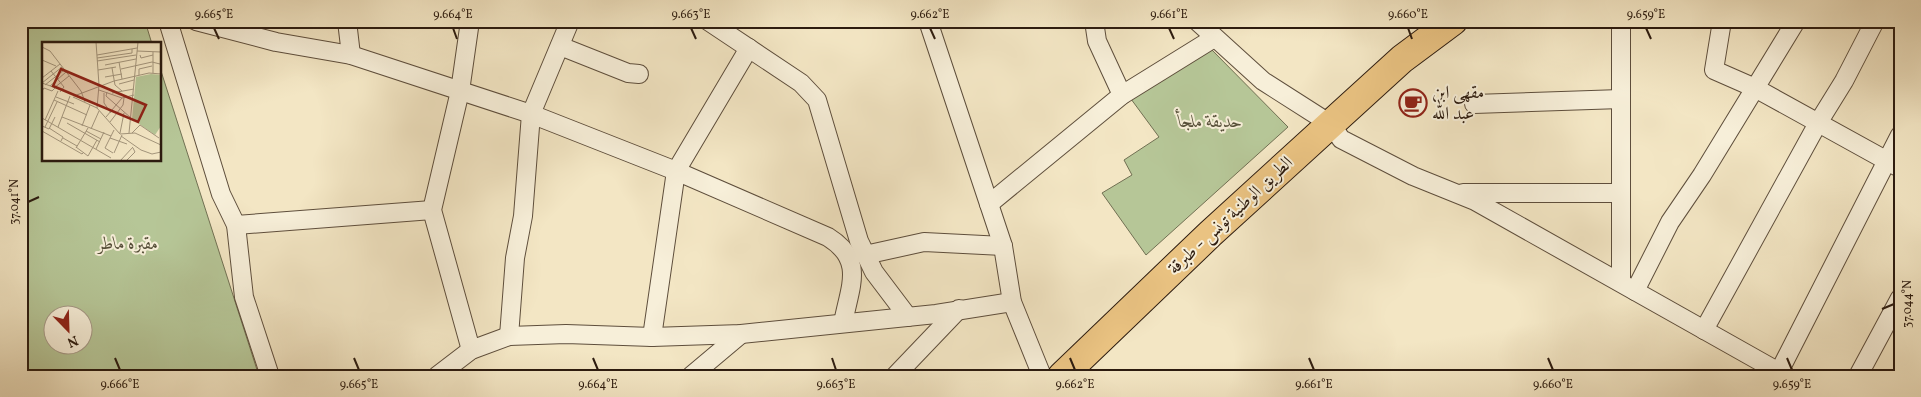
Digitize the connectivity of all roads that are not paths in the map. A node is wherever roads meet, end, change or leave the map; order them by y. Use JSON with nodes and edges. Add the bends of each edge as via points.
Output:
{"nodes":[{"id":1,"x":168,"y":21,"type":"edge"},
{"id":2,"x":196,"y":21,"type":"edge"},
{"id":3,"x":347,"y":21,"type":"edge"},
{"id":4,"x":470,"y":21,"type":"edge"},
{"id":5,"x":570,"y":21,"type":"edge"},
{"id":6,"x":708,"y":21,"type":"edge"},
{"id":7,"x":928,"y":21,"type":"edge"},
{"id":8,"x":1094,"y":21,"type":"edge"},
{"id":9,"x":1196,"y":21,"type":"edge"},
{"id":10,"x":1421,"y":21,"type":"edge"},
{"id":11,"x":1453,"y":21,"type":"edge"},
{"id":12,"x":1621,"y":21,"type":"edge"},
{"id":13,"x":1722,"y":21,"type":"edge"},
{"id":14,"x":1796,"y":21,"type":"edge"},
{"id":15,"x":1874,"y":21,"type":"edge"},
{"id":16,"x":730,"y":28,"type":"edge"},
{"id":17,"x":1214,"y":38,"type":"junction"},
{"id":18,"x":560,"y":46,"type":"junction"},
{"id":19,"x":749,"y":48,"type":"junction"},
{"id":20,"x":351,"y":55,"type":"junction"},
{"id":21,"x":1402,"y":59,"type":"junction"},
{"id":22,"x":639,"y":74,"type":"dead end"},
{"id":23,"x":1755,"y":88,"type":"junction"},
{"id":24,"x":460,"y":92,"type":"junction"},
{"id":25,"x":1122,"y":95,"type":"junction"},
{"id":26,"x":1621,"y":99,"type":"junction"},
{"id":27,"x":1474,"y":104,"type":"dead end"},
{"id":28,"x":531,"y":114,"type":"junction"},
{"id":29,"x":1818,"y":123,"type":"junction"},
{"id":30,"x":1332,"y":125,"type":"junction"},
{"id":31,"x":1900,"y":135,"type":"edge"},
{"id":32,"x":1894,"y":165,"type":"edge"},
{"id":33,"x":676,"y":171,"type":"junction"},
{"id":34,"x":1456,"y":193,"type":"junction"},
{"id":35,"x":1620,"y":193,"type":"junction"},
{"id":36,"x":989,"y":204,"type":"junction"},
{"id":37,"x":432,"y":210,"type":"junction"},
{"id":38,"x":236,"y":225,"type":"junction"},
{"id":39,"x":1003,"y":246,"type":"junction"},
{"id":40,"x":856,"y":248,"type":"junction"},
{"id":41,"x":1628,"y":286,"type":"junction"},
{"id":42,"x":1900,"y":298,"type":"edge"},
{"id":43,"x":1012,"y":302,"type":"junction"},
{"id":44,"x":959,"y":309,"type":"junction"},
{"id":45,"x":908,"y":317,"type":"junction"},
{"id":46,"x":843,"y":323,"type":"junction"},
{"id":47,"x":1704,"y":330,"type":"junction"},
{"id":48,"x":741,"y":334,"type":"junction"},
{"id":49,"x":509,"y":336,"type":"junction"},
{"id":50,"x":652,"y":337,"type":"junction"},
{"id":51,"x":471,"y":350,"type":"junction"},
{"id":52,"x":1782,"y":374,"type":"edge"},
{"id":53,"x":270,"y":376,"type":"edge"},
{"id":54,"x":437,"y":376,"type":"edge"},
{"id":55,"x":691,"y":376,"type":"edge"},
{"id":56,"x":895,"y":376,"type":"edge"},
{"id":57,"x":1042,"y":376,"type":"edge"},
{"id":58,"x":1062,"y":376,"type":"edge"},
{"id":59,"x":1858,"y":376,"type":"edge"}],
"edges":[{"from":1,"to":38,"type":"street","via":[[221,194]]},
{"from":2,"to":20,"type":"street","via":[[276,42]]},
{"from":3,"to":20,"type":"street"},
{"from":4,"to":24,"type":"street"},
{"from":5,"to":18,"type":"street"},
{"from":6,"to":16,"type":"street"},
{"from":7,"to":36,"type":"street"},
{"from":8,"to":25,"type":"street","via":[[1097,41]]},
{"from":9,"to":17,"type":"street"},
{"from":10,"to":21,"type":"main road","name":"الطريق الوطنية تونس - طبرقة"},
{"from":11,"to":21,"type":"main road","name":"الطريق الوطنية تونس - طبرقة"},
{"from":12,"to":26,"type":"street"},
{"from":13,"to":23,"type":"street","via":[[1714,70]]},
{"from":14,"to":23,"type":"street"},
{"from":15,"to":29,"type":"street","via":[[1844,81]]},
{"from":16,"to":19,"type":"street"},
{"from":17,"to":25,"type":"street"},
{"from":17,"to":30,"type":"street","via":[[1263,80]]},
{"from":18,"to":22,"type":"street","via":[[628,73]]},
{"from":18,"to":28,"type":"street"},
{"from":19,"to":33,"type":"street"},
{"from":19,"to":40,"type":"street","via":[[808,88],[817,100]]},
{"from":20,"to":24,"type":"street"},
{"from":21,"to":30,"type":"main road","name":"الطريق الوطنية تونس - طبرقة"},
{"from":23,"to":29,"type":"street"},
{"from":23,"to":41,"type":"street"},
{"from":24,"to":28,"type":"street"},
{"from":24,"to":37,"type":"street"},
{"from":25,"to":36,"type":"street"},
{"from":26,"to":27,"type":"street"},
{"from":26,"to":35,"type":"street"},
{"from":28,"to":33,"type":"street"},
{"from":28,"to":49,"type":"street"},
{"from":29,"to":32,"type":"street"},
{"from":29,"to":47,"type":"street"},
{"from":30,"to":34,"type":"street","via":[[1341,139],[1413,176]]},
{"from":30,"to":58,"type":"main road","name":"الطريق الوطنية تونس - طبرقة","via":[[1210,234]]},
{"from":31,"to":32,"type":"street"},
{"from":32,"to":52,"type":"street"},
{"from":33,"to":40,"type":"street"},
{"from":33,"to":50,"type":"street"},
{"from":34,"to":35,"type":"street"},
{"from":34,"to":41,"type":"street"},
{"from":35,"to":41,"type":"street"},
{"from":36,"to":39,"type":"street"},
{"from":37,"to":38,"type":"street"},
{"from":37,"to":51,"type":"street"},
{"from":38,"to":53,"type":"street","via":[[244,298]]},
{"from":39,"to":40,"type":"street","via":[[924,242]]},
{"from":39,"to":43,"type":"street"},
{"from":40,"to":45,"type":"street"},
{"from":40,"to":46,"type":"street","via":[[849,255],[852,268]]},
{"from":41,"to":47,"type":"street"},
{"from":42,"to":59,"type":"street"},
{"from":43,"to":44,"type":"street"},
{"from":43,"to":57,"type":"street"},
{"from":44,"to":45,"type":"street"},
{"from":44,"to":56,"type":"street"},
{"from":45,"to":46,"type":"street"},
{"from":46,"to":48,"type":"street"},
{"from":47,"to":52,"type":"street"},
{"from":48,"to":50,"type":"street"},
{"from":48,"to":55,"type":"street"},
{"from":49,"to":50,"type":"street"},
{"from":49,"to":51,"type":"street"},
{"from":51,"to":54,"type":"street"}]}
